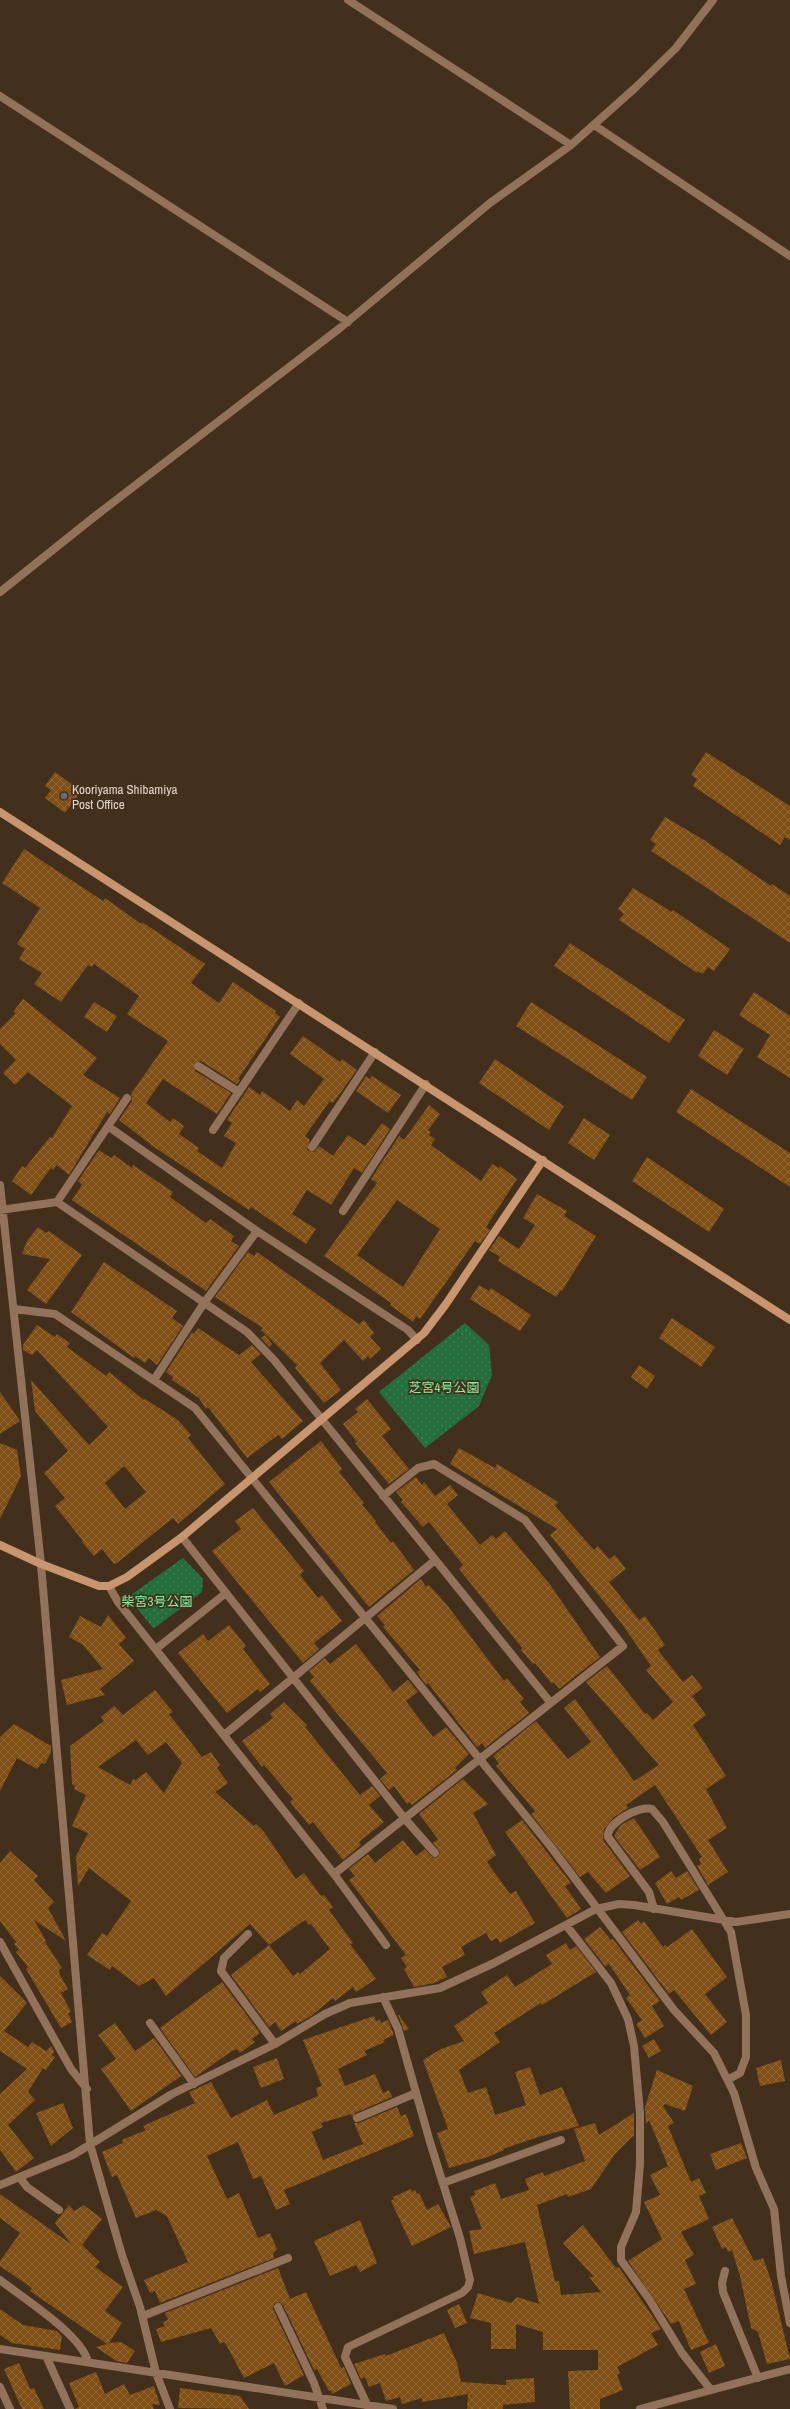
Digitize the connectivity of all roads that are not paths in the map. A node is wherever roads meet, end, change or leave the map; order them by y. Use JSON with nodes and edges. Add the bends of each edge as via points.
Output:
{"nodes":[{"id":1,"x":348,"y":0,"type":"edge"},
{"id":2,"x":713,"y":0,"type":"edge"},
{"id":3,"x":0,"y":96,"type":"edge"},
{"id":4,"x":594,"y":125,"type":"junction"},
{"id":5,"x":571,"y":145,"type":"junction"},
{"id":6,"x":790,"y":256,"type":"edge"},
{"id":7,"x":348,"y":322,"type":"junction"},
{"id":8,"x":0,"y":592,"type":"edge"},
{"id":9,"x":0,"y":812,"type":"edge"},
{"id":10,"x":299,"y":1003,"type":"junction"},
{"id":11,"x":376,"y":1052,"type":"junction"},
{"id":12,"x":198,"y":1066,"type":"dead end"},
{"id":13,"x":426,"y":1084,"type":"junction"},
{"id":14,"x":239,"y":1092,"type":"junction"},
{"id":15,"x":127,"y":1098,"type":"dead end"},
{"id":16,"x":108,"y":1126,"type":"junction"},
{"id":17,"x":213,"y":1130,"type":"dead end"},
{"id":18,"x":312,"y":1147,"type":"dead end"},
{"id":19,"x":543,"y":1160,"type":"junction"},
{"id":20,"x":0,"y":1185,"type":"edge"},
{"id":21,"x":57,"y":1202,"type":"junction"},
{"id":22,"x":1,"y":1210,"type":"edge"},
{"id":23,"x":343,"y":1211,"type":"dead end"},
{"id":24,"x":257,"y":1231,"type":"junction"},
{"id":25,"x":204,"y":1303,"type":"junction"},
{"id":26,"x":14,"y":1309,"type":"junction"},
{"id":27,"x":790,"y":1320,"type":"edge"},
{"id":28,"x":417,"y":1340,"type":"junction"},
{"id":29,"x":154,"y":1380,"type":"junction"},
{"id":30,"x":322,"y":1420,"type":"junction"},
{"id":31,"x":251,"y":1478,"type":"junction"},
{"id":32,"x":384,"y":1496,"type":"junction"},
{"id":33,"x":182,"y":1537,"type":"junction"},
{"id":34,"x":0,"y":1545,"type":"edge"},
{"id":35,"x":434,"y":1561,"type":"junction"},
{"id":36,"x":41,"y":1564,"type":"junction"},
{"id":37,"x":109,"y":1586,"type":"junction"},
{"id":38,"x":226,"y":1593,"type":"junction"},
{"id":39,"x":364,"y":1619,"type":"junction"},
{"id":40,"x":156,"y":1649,"type":"junction"},
{"id":41,"x":294,"y":1677,"type":"junction"},
{"id":42,"x":550,"y":1702,"type":"junction"},
{"id":43,"x":224,"y":1735,"type":"junction"},
{"id":44,"x":479,"y":1761,"type":"junction"},
{"id":45,"x":405,"y":1819,"type":"junction"},
{"id":46,"x":435,"y":1853,"type":"dead end"},
{"id":47,"x":334,"y":1874,"type":"junction"},
{"id":48,"x":596,"y":1909,"type":"junction"},
{"id":49,"x":654,"y":1909,"type":"junction"},
{"id":50,"x":790,"y":1914,"type":"edge"},
{"id":51,"x":725,"y":1921,"type":"junction"},
{"id":52,"x":566,"y":1925,"type":"junction"},
{"id":53,"x":248,"y":1934,"type":"dead end"},
{"id":54,"x":0,"y":1942,"type":"edge"},
{"id":55,"x":386,"y":1945,"type":"dead end"},
{"id":56,"x":382,"y":1997,"type":"junction"},
{"id":57,"x":150,"y":2023,"type":"dead end"},
{"id":58,"x":275,"y":2044,"type":"junction"},
{"id":59,"x":729,"y":2079,"type":"junction"},
{"id":60,"x":194,"y":2084,"type":"junction"},
{"id":61,"x":87,"y":2089,"type":"junction"},
{"id":62,"x":416,"y":2093,"type":"junction"},
{"id":63,"x":357,"y":2118,"type":"dead end"},
{"id":64,"x":561,"y":2140,"type":"dead end"},
{"id":65,"x":90,"y":2144,"type":"junction"},
{"id":66,"x":20,"y":2178,"type":"junction"},
{"id":67,"x":443,"y":2183,"type":"junction"},
{"id":68,"x":0,"y":2185,"type":"edge"},
{"id":69,"x":59,"y":2210,"type":"dead end"},
{"id":70,"x":288,"y":2258,"type":"dead end"},
{"id":71,"x":725,"y":2271,"type":"dead end"},
{"id":72,"x":0,"y":2280,"type":"edge"},
{"id":73,"x":278,"y":2307,"type":"dead end"},
{"id":74,"x":143,"y":2316,"type":"junction"},
{"id":75,"x":790,"y":2323,"type":"edge"},
{"id":76,"x":0,"y":2349,"type":"edge"},
{"id":77,"x":46,"y":2356,"type":"junction"},
{"id":78,"x":88,"y":2362,"type":"junction"},
{"id":79,"x":790,"y":2369,"type":"edge"},
{"id":80,"x":156,"y":2373,"type":"junction"},
{"id":81,"x":758,"y":2378,"type":"junction"},
{"id":82,"x":0,"y":2387,"type":"edge"},
{"id":83,"x":711,"y":2390,"type":"junction"},
{"id":84,"x":320,"y":2399,"type":"junction"},
{"id":85,"x":368,"y":2407,"type":"edge"},
{"id":86,"x":10,"y":2409,"type":"edge"},
{"id":87,"x":70,"y":2409,"type":"edge"},
{"id":88,"x":170,"y":2409,"type":"edge"},
{"id":89,"x":323,"y":2409,"type":"edge"},
{"id":90,"x":393,"y":2409,"type":"edge"},
{"id":91,"x":640,"y":2409,"type":"edge"}],
"edges":[{"from":1,"to":5,"type":"street"},
{"from":2,"to":4,"type":"street","via":[[676,48]]},
{"from":3,"to":7,"type":"street"},
{"from":4,"to":5,"type":"street"},
{"from":4,"to":6,"type":"street"},
{"from":5,"to":7,"type":"street","via":[[490,203]]},
{"from":7,"to":8,"type":"street"},
{"from":9,"to":10,"type":"street"},
{"from":10,"to":11,"type":"street"},
{"from":10,"to":14,"type":"street"},
{"from":11,"to":13,"type":"street"},
{"from":11,"to":18,"type":"street"},
{"from":12,"to":14,"type":"street"},
{"from":13,"to":19,"type":"street"},
{"from":13,"to":23,"type":"street"},
{"from":14,"to":17,"type":"street"},
{"from":15,"to":16,"type":"street"},
{"from":16,"to":21,"type":"street"},
{"from":16,"to":24,"type":"street"},
{"from":19,"to":27,"type":"street"},
{"from":19,"to":28,"type":"street","via":[[446,1304]]},
{"from":20,"to":22,"type":"street"},
{"from":21,"to":22,"type":"street"},
{"from":21,"to":25,"type":"street"},
{"from":22,"to":26,"type":"street"},
{"from":24,"to":25,"type":"street"},
{"from":24,"to":28,"type":"street","via":[[408,1330]]},
{"from":25,"to":29,"type":"street"},
{"from":25,"to":30,"type":"street","via":[[259,1344]]},
{"from":26,"to":29,"type":"street","via":[[55,1314]]},
{"from":26,"to":36,"type":"street"},
{"from":28,"to":30,"type":"street"},
{"from":29,"to":31,"type":"street","via":[[195,1408]]},
{"from":30,"to":31,"type":"street"},
{"from":30,"to":32,"type":"street"},
{"from":31,"to":33,"type":"street"},
{"from":31,"to":39,"type":"street"},
{"from":32,"to":35,"type":"street"},
{"from":32,"to":42,"type":"street","via":[[418,1468],[434,1464],[525,1520],[622,1646]]},
{"from":33,"to":37,"type":"street","via":[[127,1577]]},
{"from":33,"to":38,"type":"street"},
{"from":34,"to":36,"type":"street"},
{"from":35,"to":39,"type":"street"},
{"from":35,"to":42,"type":"street"},
{"from":36,"to":37,"type":"street","via":[[84,1581]]},
{"from":36,"to":61,"type":"street"},
{"from":37,"to":40,"type":"street","via":[[118,1602]]},
{"from":38,"to":40,"type":"street"},
{"from":38,"to":41,"type":"street"},
{"from":39,"to":41,"type":"street"},
{"from":39,"to":44,"type":"street"},
{"from":40,"to":43,"type":"street"},
{"from":41,"to":43,"type":"street"},
{"from":41,"to":45,"type":"street"},
{"from":42,"to":44,"type":"street"},
{"from":43,"to":47,"type":"street"},
{"from":44,"to":45,"type":"street"},
{"from":44,"to":48,"type":"street","via":[[551,1847]]},
{"from":45,"to":46,"type":"street"},
{"from":45,"to":47,"type":"street"},
{"from":47,"to":55,"type":"street"},
{"from":48,"to":49,"type":"street","via":[[619,1904]]},
{"from":48,"to":52,"type":"street"},
{"from":48,"to":59,"type":"street","via":[[674,2010],[714,2053]]},
{"from":49,"to":51,"type":"street"},
{"from":49,"to":51,"type":"street","via":[[649,1892],[607,1833],[611,1826],[640,1808],[652,1809],[663,1822]]},
{"from":50,"to":51,"type":"street","via":[[748,1921]]},
{"from":51,"to":59,"type":"street","via":[[731,1932],[746,2015],[746,2062],[740,2073]]},
{"from":52,"to":56,"type":"street","via":[[440,1988]]},
{"from":52,"to":83,"type":"street","via":[[611,1983],[628,2019],[634,2046],[640,2113],[640,2164],[636,2212],[621,2247],[621,2260],[649,2299],[682,2353]]},
{"from":53,"to":58,"type":"street","via":[[221,1962],[221,1971]]},
{"from":54,"to":61,"type":"street","via":[[71,2069]]},
{"from":56,"to":58,"type":"street","via":[[359,2000],[343,2006]]},
{"from":56,"to":62,"type":"street","via":[[398,2029]]},
{"from":57,"to":60,"type":"street"},
{"from":58,"to":60,"type":"street"},
{"from":59,"to":75,"type":"street","via":[[756,2168],[774,2209],[781,2276]]},
{"from":60,"to":65,"type":"street","via":[[172,2094]]},
{"from":61,"to":65,"type":"street"},
{"from":62,"to":63,"type":"street"},
{"from":62,"to":67,"type":"street"},
{"from":64,"to":67,"type":"street"},
{"from":65,"to":66,"type":"street","via":[[73,2155]]},
{"from":65,"to":74,"type":"street"},
{"from":66,"to":68,"type":"street"},
{"from":66,"to":69,"type":"street","via":[[27,2187]]},
{"from":67,"to":85,"type":"street","via":[[460,2238],[469,2284],[462,2293],[348,2347],[345,2357]]},
{"from":70,"to":74,"type":"street"},
{"from":71,"to":81,"type":"street","via":[[723,2292]]},
{"from":72,"to":78,"type":"street","via":[[75,2339]]},
{"from":73,"to":84,"type":"street"},
{"from":74,"to":80,"type":"street"},
{"from":76,"to":77,"type":"street"},
{"from":77,"to":78,"type":"street"},
{"from":77,"to":87,"type":"street"},
{"from":78,"to":80,"type":"street"},
{"from":79,"to":81,"type":"street"},
{"from":80,"to":84,"type":"street"},
{"from":80,"to":88,"type":"street"},
{"from":81,"to":83,"type":"street"},
{"from":82,"to":86,"type":"street"},
{"from":83,"to":91,"type":"street"},
{"from":84,"to":85,"type":"street"},
{"from":84,"to":89,"type":"street"},
{"from":85,"to":90,"type":"street"}]}
